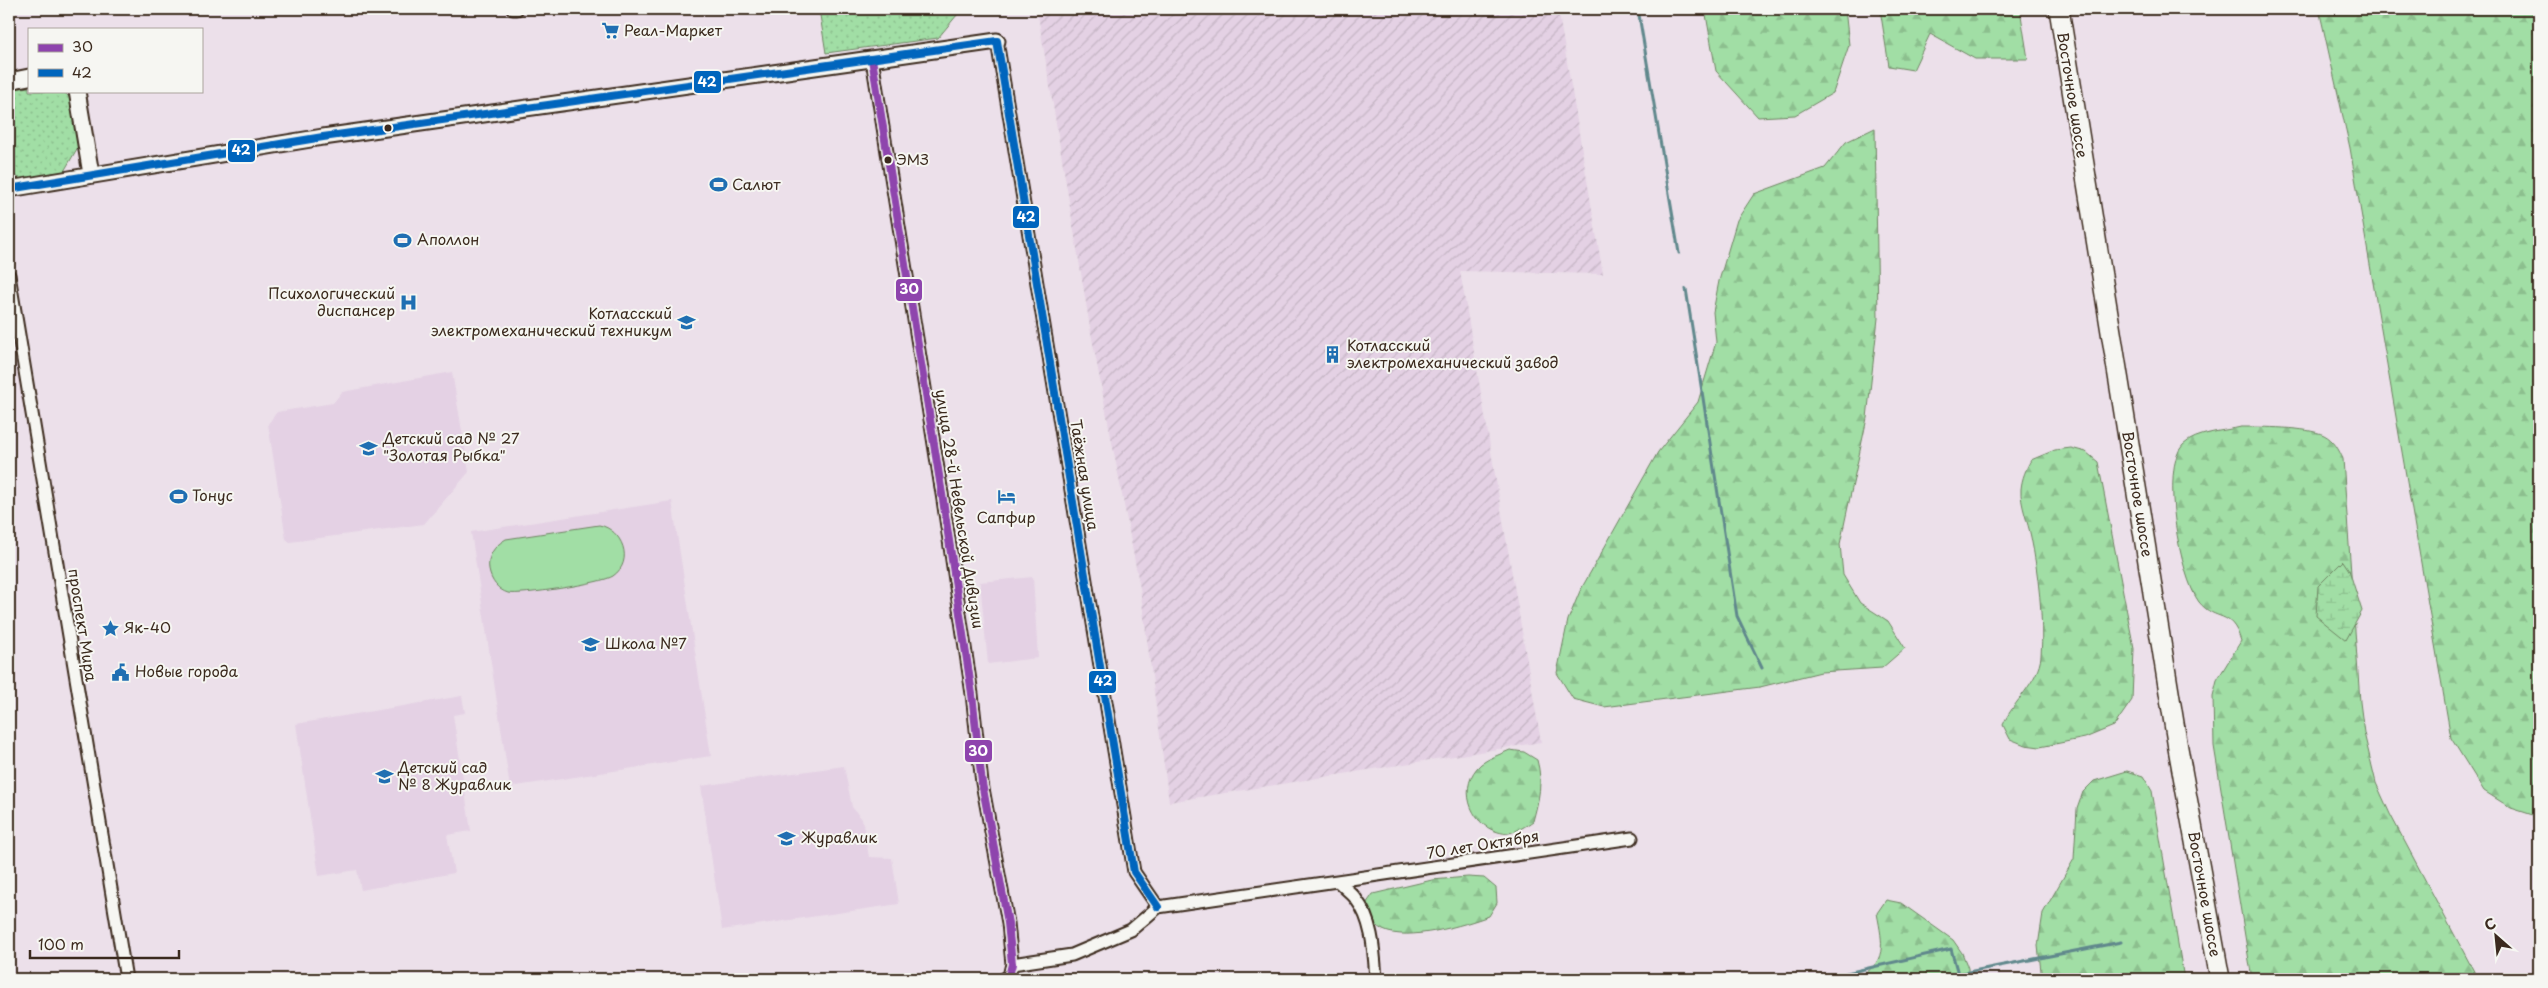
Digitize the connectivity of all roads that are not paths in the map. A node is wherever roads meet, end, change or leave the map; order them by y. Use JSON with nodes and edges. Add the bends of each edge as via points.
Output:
{"nodes":[{"id":1,"x":513,"y":9,"type":"edge"},
{"id":2,"x":517,"y":9,"type":"edge"},
{"id":3,"x":2058,"y":9,"type":"edge"},
{"id":4,"x":997,"y":40,"type":"joint"},
{"id":5,"x":872,"y":59,"type":"junction"},
{"id":6,"x":28,"y":77,"type":"edge"},
{"id":7,"x":9,"y":81,"type":"edge"},
{"id":8,"x":77,"y":92,"type":"edge"},
{"id":9,"x":91,"y":174,"type":"junction"},
{"id":10,"x":9,"y":189,"type":"edge"},
{"id":11,"x":9,"y":275,"type":"edge"},
{"id":12,"x":1632,"y":838,"type":"dead end"},
{"id":13,"x":1339,"y":882,"type":"junction"},
{"id":14,"x":1158,"y":907,"type":"junction"},
{"id":15,"x":1012,"y":964,"type":"junction"},
{"id":16,"x":126,"y":979,"type":"edge"},
{"id":17,"x":1004,"y":979,"type":"edge"},
{"id":18,"x":1376,"y":979,"type":"edge"},
{"id":19,"x":2220,"y":979,"type":"edge"}],
"edges":[{"from":1,"to":2,"type":"street"},
{"from":3,"to":19,"type":"main road","name":"Восточное шоссе","via":[[2176,738]]},
{"from":4,"to":5,"type":"street"},
{"from":4,"to":14,"type":"street","name":"Таёжная улица","via":[[1134,872]]},
{"from":5,"to":9,"type":"street","via":[[323,137]]},
{"from":5,"to":15,"type":"street","name":"улица 28-й Невельской Дивизии","via":[[943,500],[982,783],[1008,923]]},
{"from":6,"to":7,"type":"street"},
{"from":8,"to":9,"type":"street"},
{"from":9,"to":10,"type":"street"},
{"from":11,"to":16,"type":"street","name":"проспект Мира"},
{"from":12,"to":13,"type":"street","name":"70 лет Октября"},
{"from":13,"to":14,"type":"street","name":"70 лет Октября"},
{"from":13,"to":18,"type":"street","via":[[1356,899],[1367,919],[1373,940]]},
{"from":14,"to":15,"type":"street","via":[[1131,930],[1072,955]]},
{"from":15,"to":17,"type":"street","via":[[1009,976]]}]}
